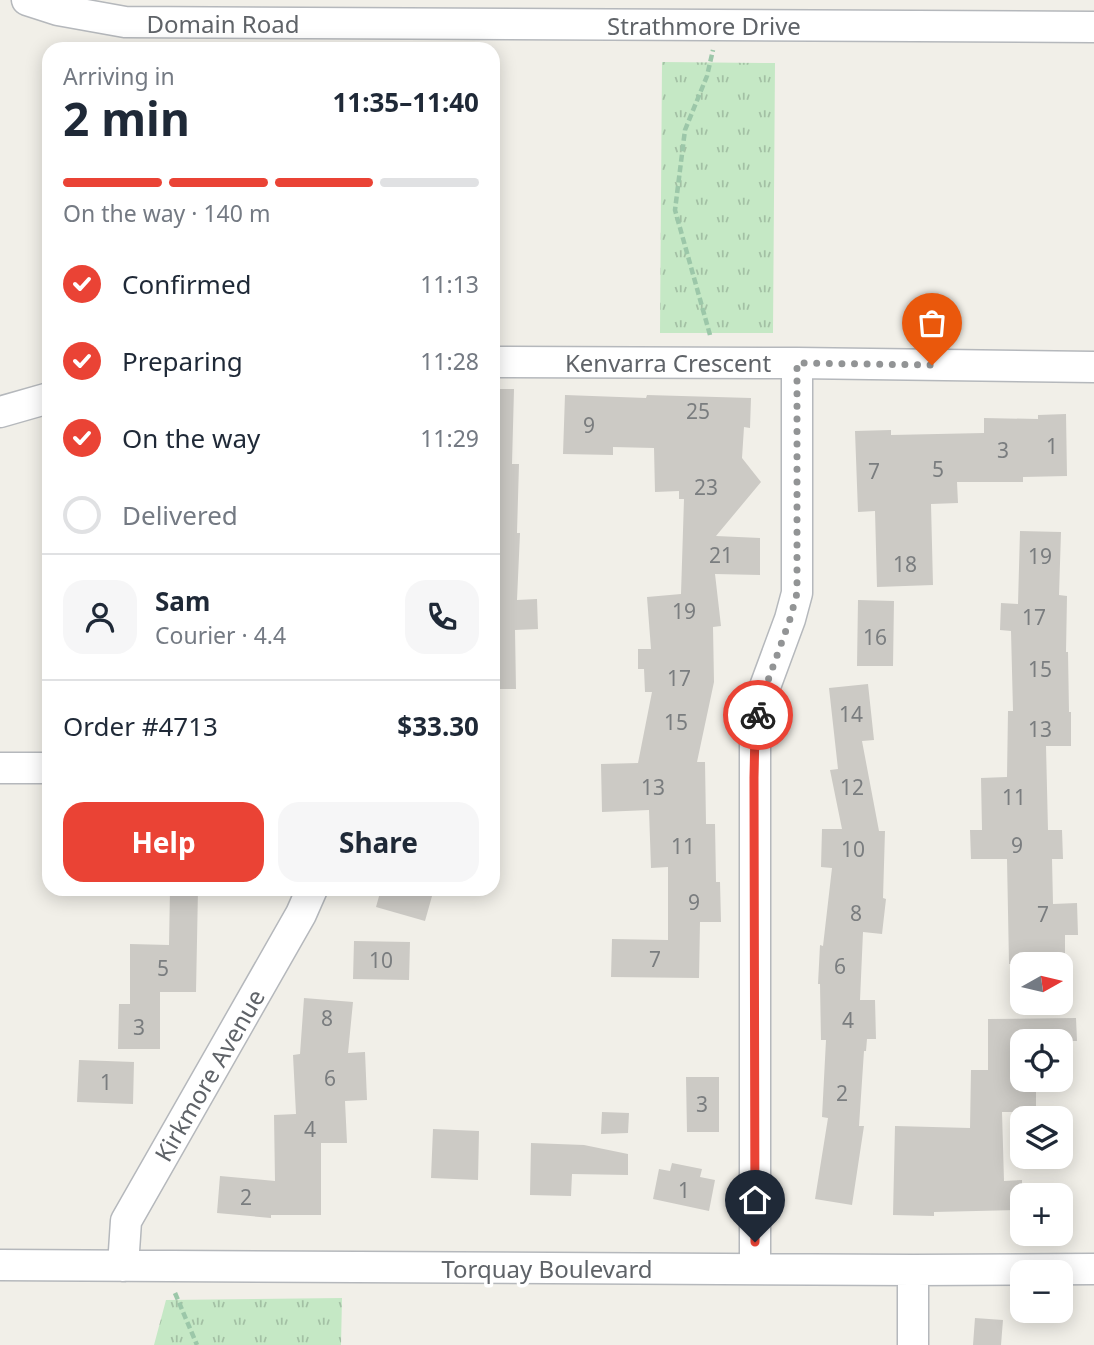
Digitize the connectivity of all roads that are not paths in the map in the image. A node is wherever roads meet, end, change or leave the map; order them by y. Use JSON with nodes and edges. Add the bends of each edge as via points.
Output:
{"nodes":[{"id":1,"x":27,"y":0,"type":"edge"},
{"id":2,"x":338,"y":12,"type":"edge"},
{"id":3,"x":1094,"y":27,"type":"edge"},
{"id":4,"x":125,"y":36,"type":"edge"},
{"id":5,"x":500,"y":362,"type":"edge"},
{"id":6,"x":797,"y":363,"type":"junction"},
{"id":7,"x":1094,"y":367,"type":"edge"},
{"id":8,"x":42,"y":400,"type":"edge"},
{"id":9,"x":0,"y":412,"type":"edge"},
{"id":10,"x":0,"y":768,"type":"edge"},
{"id":11,"x":42,"y":768,"type":"edge"},
{"id":12,"x":309,"y":896,"type":"edge"},
{"id":13,"x":0,"y":1265,"type":"edge"},
{"id":14,"x":123,"y":1266,"type":"junction"},
{"id":15,"x":755,"y":1269,"type":"junction"},
{"id":16,"x":1094,"y":1269,"type":"edge"},
{"id":17,"x":913,"y":1270,"type":"junction"},
{"id":18,"x":913,"y":1345,"type":"edge"}],
"edges":[{"from":1,"to":4,"type":"street","name":"Domain Road"},
{"from":2,"to":3,"type":"street","name":"Strathmore Drive","via":[[719,25]]},
{"from":2,"to":4,"type":"street","name":"Domain Road"},
{"from":5,"to":6,"type":"street","name":"Kenvarra Crescent"},
{"from":6,"to":7,"type":"street","name":"Kenvarra Crescent"},
{"from":6,"to":15,"type":"street","via":[[797,593],[755,730]]},
{"from":8,"to":9,"type":"street"},
{"from":10,"to":11,"type":"street"},
{"from":12,"to":14,"type":"street","name":"Kirkmore Avenue","via":[[126,1221]]},
{"from":13,"to":14,"type":"street","name":"Torquay Boulevard"},
{"from":14,"to":15,"type":"street","name":"Torquay Boulevard"},
{"from":15,"to":17,"type":"street","name":"Torquay Boulevard"},
{"from":16,"to":17,"type":"street","name":"Torquay Boulevard"},
{"from":17,"to":18,"type":"street"}]}
